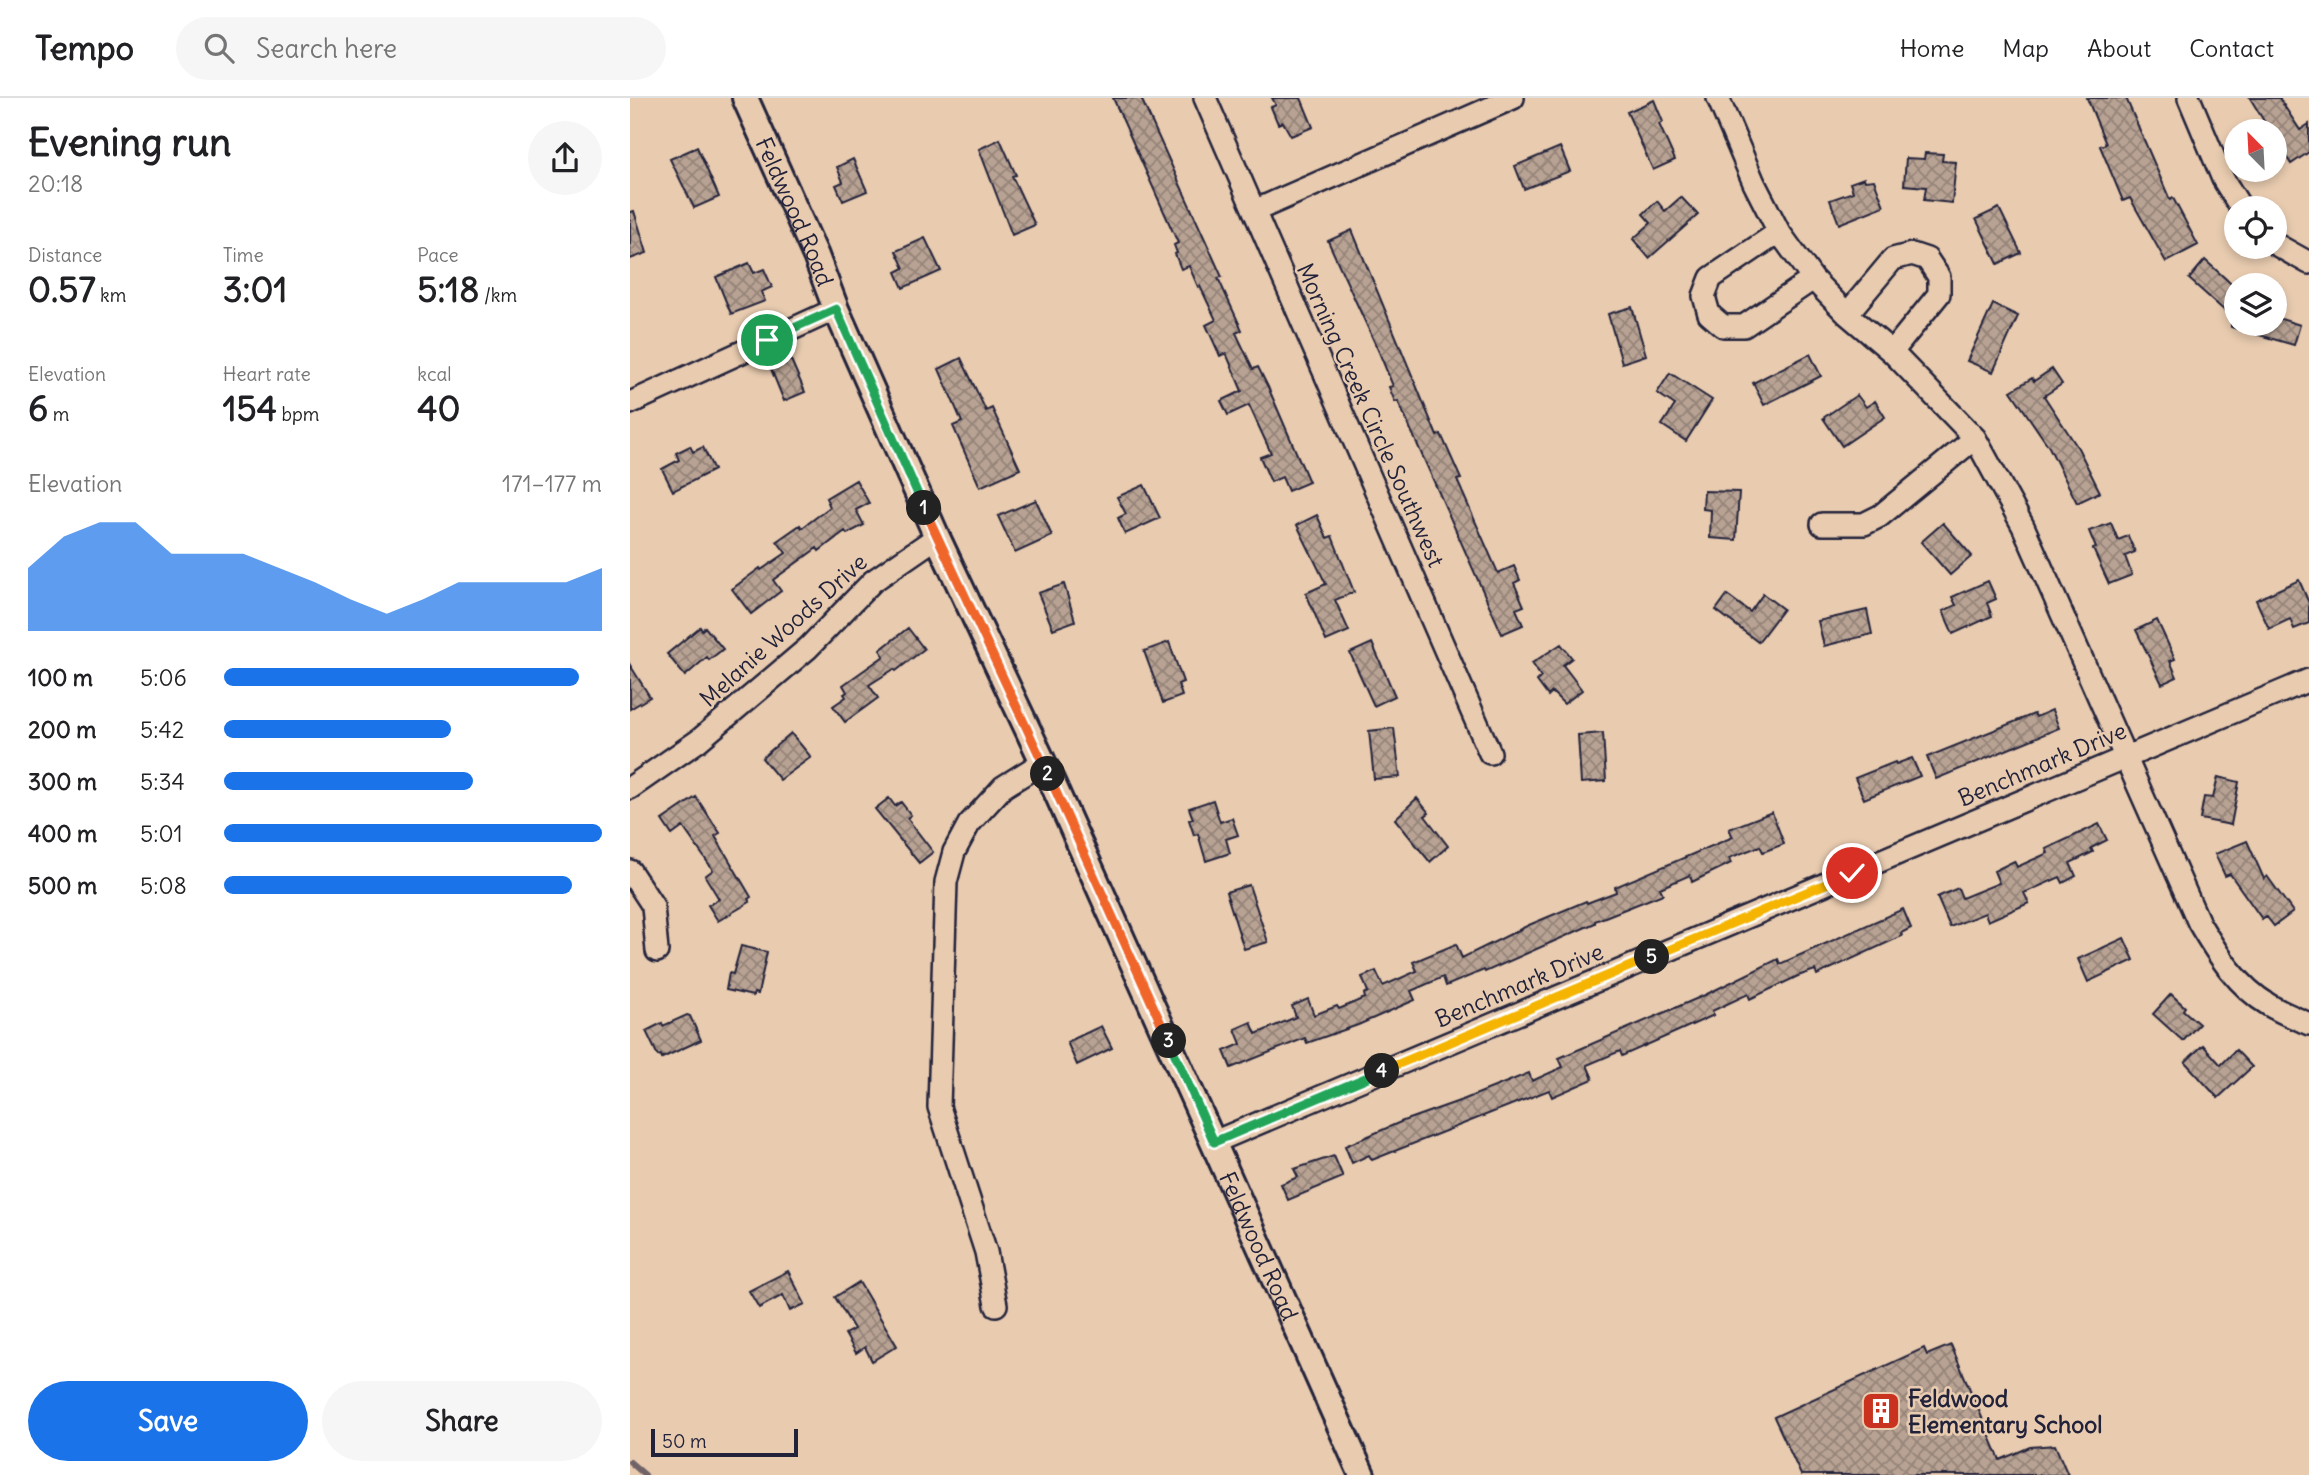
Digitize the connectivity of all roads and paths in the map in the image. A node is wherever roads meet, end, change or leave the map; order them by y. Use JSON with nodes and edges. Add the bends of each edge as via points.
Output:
{"nodes":[{"id":1,"x":746,"y":98,"type":"edge"},
{"id":2,"x":1205,"y":98,"type":"edge"},
{"id":3,"x":1513,"y":98,"type":"edge"},
{"id":4,"x":1718,"y":98,"type":"edge"},
{"id":5,"x":2189,"y":98,"type":"edge"},
{"id":6,"x":2234,"y":196,"type":"edge"},
{"id":7,"x":1254,"y":211,"type":"junction"},
{"id":8,"x":1779,"y":232,"type":"junction"},
{"id":9,"x":2287,"y":251,"type":"edge"},
{"id":10,"x":2309,"y":263,"type":"edge"},
{"id":11,"x":1813,"y":279,"type":"junction"},
{"id":12,"x":836,"y":309,"type":"junction"},
{"id":13,"x":1847,"y":314,"type":"junction"},
{"id":14,"x":1892,"y":352,"type":"junction"},
{"id":15,"x":630,"y":403,"type":"edge"},
{"id":16,"x":1975,"y":438,"type":"junction"},
{"id":17,"x":1822,"y":524,"type":"dead end"},
{"id":18,"x":937,"y":537,"type":"junction"},
{"id":19,"x":2309,"y":680,"type":"edge"},
{"id":20,"x":1490,"y":753,"type":"dead end"},
{"id":21,"x":2125,"y":757,"type":"junction"},
{"id":22,"x":1042,"y":762,"type":"junction"},
{"id":23,"x":630,"y":788,"type":"edge"},
{"id":24,"x":630,"y":871,"type":"edge"},
{"id":25,"x":657,"y":951,"type":"dead end"},
{"id":26,"x":2309,"y":1024,"type":"edge"},
{"id":27,"x":1214,"y":1142,"type":"junction"},
{"id":28,"x":996,"y":1305,"type":"dead end"},
{"id":29,"x":1362,"y":1475,"type":"edge"}],
"edges":[{"from":1,"to":12,"type":"street","name":"Feldwood Road"},
{"from":2,"to":7,"type":"street","name":"Morning Creek Circle Southwest"},
{"from":3,"to":7,"type":"street"},
{"from":4,"to":8,"type":"street"},
{"from":5,"to":6,"type":"street"},
{"from":7,"to":20,"type":"street","name":"Morning Creek Circle Southwest"},
{"from":8,"to":11,"type":"street"},
{"from":8,"to":11,"type":"street","via":[[1711,278],[1704,296],[1709,314],[1723,326],[1744,326]]},
{"from":9,"to":10,"type":"street"},
{"from":11,"to":13,"type":"street"},
{"from":12,"to":15,"type":"street"},
{"from":12,"to":18,"type":"street","name":"Feldwood Road"},
{"from":13,"to":14,"type":"street"},
{"from":13,"to":14,"type":"street","via":[[1893,259],[1912,254],[1927,260],[1939,277],[1939,294]]},
{"from":14,"to":16,"type":"street"},
{"from":16,"to":17,"type":"street","via":[[1880,516],[1864,524]]},
{"from":16,"to":21,"type":"street","via":[[2023,526]]},
{"from":18,"to":22,"type":"street","name":"Feldwood Road"},
{"from":18,"to":23,"type":"street","name":"Melanie Woods Drive","via":[[873,581],[808,648],[698,741]]},
{"from":19,"to":21,"type":"street","name":"Benchmark Drive"},
{"from":21,"to":26,"type":"street","via":[[2199,923],[2222,961],[2269,1005]]},
{"from":21,"to":27,"type":"street","name":"Benchmark Drive"},
{"from":22,"to":27,"type":"street","name":"Feldwood Road"},
{"from":22,"to":28,"type":"street","via":[[1003,787],[970,824],[954,852],[946,882],[939,1107],[986,1252]]},
{"from":24,"to":25,"type":"street","via":[[653,906]]},
{"from":27,"to":29,"type":"street","name":"Feldwood Road"}]}
